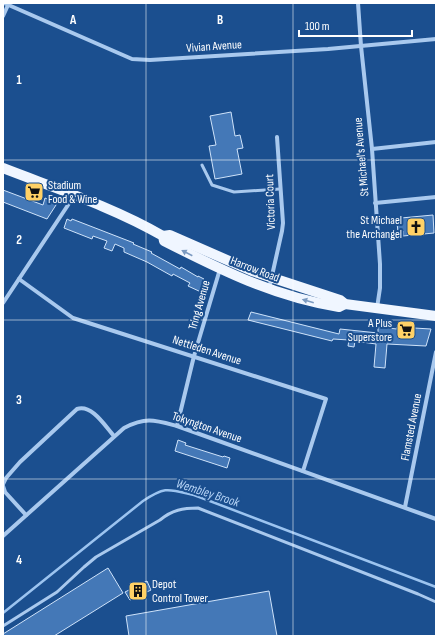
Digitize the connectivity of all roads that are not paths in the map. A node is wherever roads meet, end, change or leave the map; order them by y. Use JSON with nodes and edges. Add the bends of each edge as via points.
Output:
{"nodes":[{"id":1,"x":4,"y":3,"type":"edge"},
{"id":2,"x":358,"y":3,"type":"edge"},
{"id":3,"x":9,"y":4,"type":"edge"},
{"id":4,"x":3,"y":16,"type":"edge"},
{"id":5,"x":436,"y":39,"type":"edge"},
{"id":6,"x":361,"y":46,"type":"junction"},
{"id":7,"x":277,"y":137,"type":"dead end"},
{"id":8,"x":436,"y":142,"type":"edge"},
{"id":9,"x":372,"y":148,"type":"junction"},
{"id":10,"x":202,"y":165,"type":"dead end"},
{"id":11,"x":3,"y":168,"type":"edge"},
{"id":12,"x":280,"y":189,"type":"junction"},
{"id":13,"x":74,"y":196,"type":"junction"},
{"id":14,"x":436,"y":196,"type":"edge"},
{"id":15,"x":375,"y":203,"type":"junction"},
{"id":16,"x":163,"y":236,"type":"junction"},
{"id":17,"x":223,"y":259,"type":"junction"},
{"id":18,"x":220,"y":269,"type":"junction"},
{"id":19,"x":272,"y":278,"type":"junction"},
{"id":20,"x":19,"y":279,"type":"junction"},
{"id":21,"x":269,"y":289,"type":"junction"},
{"id":22,"x":3,"y":303,"type":"edge"},
{"id":23,"x":345,"y":304,"type":"junction"},
{"id":24,"x":377,"y":309,"type":"junction"},
{"id":25,"x":436,"y":316,"type":"edge"},
{"id":26,"x":436,"y":352,"type":"edge"},
{"id":27,"x":194,"y":356,"type":"junction"},
{"id":28,"x":177,"y":426,"type":"junction"},
{"id":29,"x":114,"y":436,"type":"junction"},
{"id":30,"x":303,"y":470,"type":"junction"},
{"id":31,"x":3,"y":485,"type":"edge"},
{"id":32,"x":405,"y":507,"type":"junction"},
{"id":33,"x":26,"y":515,"type":"junction"},
{"id":34,"x":436,"y":518,"type":"edge"},
{"id":35,"x":3,"y":536,"type":"edge"},
{"id":36,"x":436,"y":602,"type":"edge"},
{"id":37,"x":3,"y":626,"type":"edge"}],
"edges":[{"from":1,"to":3,"type":"street","name":"Vivian Avenue"},
{"from":2,"to":6,"type":"street","name":"St Michael's Avenue"},
{"from":3,"to":4,"type":"street"},
{"from":3,"to":6,"type":"street","name":"Vivian Avenue","via":[[132,59],[158,60]]},
{"from":5,"to":6,"type":"street","name":"Vivian Avenue"},
{"from":6,"to":9,"type":"street","name":"St Michael's Avenue"},
{"from":7,"to":12,"type":"street","name":"Victoria Court"},
{"from":8,"to":9,"type":"street"},
{"from":9,"to":15,"type":"street","name":"St Michael's Avenue"},
{"from":10,"to":12,"type":"lane","via":[[212,185],[220,188],[239,192]]},
{"from":11,"to":13,"type":"main road","name":"Harrow Road"},
{"from":12,"to":19,"type":"street","name":"Victoria Court","via":[[282,232]]},
{"from":13,"to":16,"type":"main road","name":"Harrow Road","via":[[141,223]]},
{"from":13,"to":20,"type":"street"},
{"from":14,"to":15,"type":"street"},
{"from":15,"to":24,"type":"street","name":"St Michael's Avenue","via":[[380,288]]},
{"from":16,"to":17,"type":"main road","name":"Harrow Road","via":[[170,235]]},
{"from":18,"to":16,"type":"main road","name":"Harrow Road","one_way":true,"via":[[164,241]]},
{"from":17,"to":18,"type":"street","name":"Tring Avenue"},
{"from":17,"to":19,"type":"main road","name":"Harrow Road"},
{"from":18,"to":21,"type":"main road","name":"Harrow Road"},
{"from":18,"to":27,"type":"street","name":"Tring Avenue"},
{"from":19,"to":21,"type":"street","name":"Victoria Court"},
{"from":19,"to":23,"type":"main road","name":"Harrow Road","via":[[340,300]]},
{"from":20,"to":22,"type":"street"},
{"from":20,"to":27,"type":"street","name":"Nettleden Avenue","via":[[73,318]]},
{"from":23,"to":21,"type":"main road","name":"Harrow Road","one_way":true,"via":[[339,307],[316,304]]},
{"from":23,"to":24,"type":"main road","name":"Harrow Road"},
{"from":24,"to":25,"type":"main road","name":"Harrow Road"},
{"from":26,"to":32,"type":"street","name":"Flamsted Avenue"},
{"from":27,"to":28,"type":"street","name":"Tring Avenue"},
{"from":27,"to":30,"type":"street","name":"Nettleden Avenue","via":[[326,399]]},
{"from":28,"to":29,"type":"street","name":"Tokyngton Avenue","via":[[159,421],[140,421]]},
{"from":28,"to":30,"type":"street","name":"Tokyngton Avenue"},
{"from":29,"to":31,"type":"street","via":[[89,409],[78,409],[20,462]]},
{"from":29,"to":33,"type":"street","name":"Tokyngton Avenue"},
{"from":30,"to":32,"type":"street","name":"Tokyngton Avenue"},
{"from":31,"to":33,"type":"street","via":[[5,492]]},
{"from":32,"to":34,"type":"street","name":"Tokyngton Avenue"},
{"from":33,"to":35,"type":"street","name":"Tokyngton Avenue"},
{"from":36,"to":37,"type":"lane","via":[[198,508],[191,508],[169,513],[96,557],[57,592]]}]}
